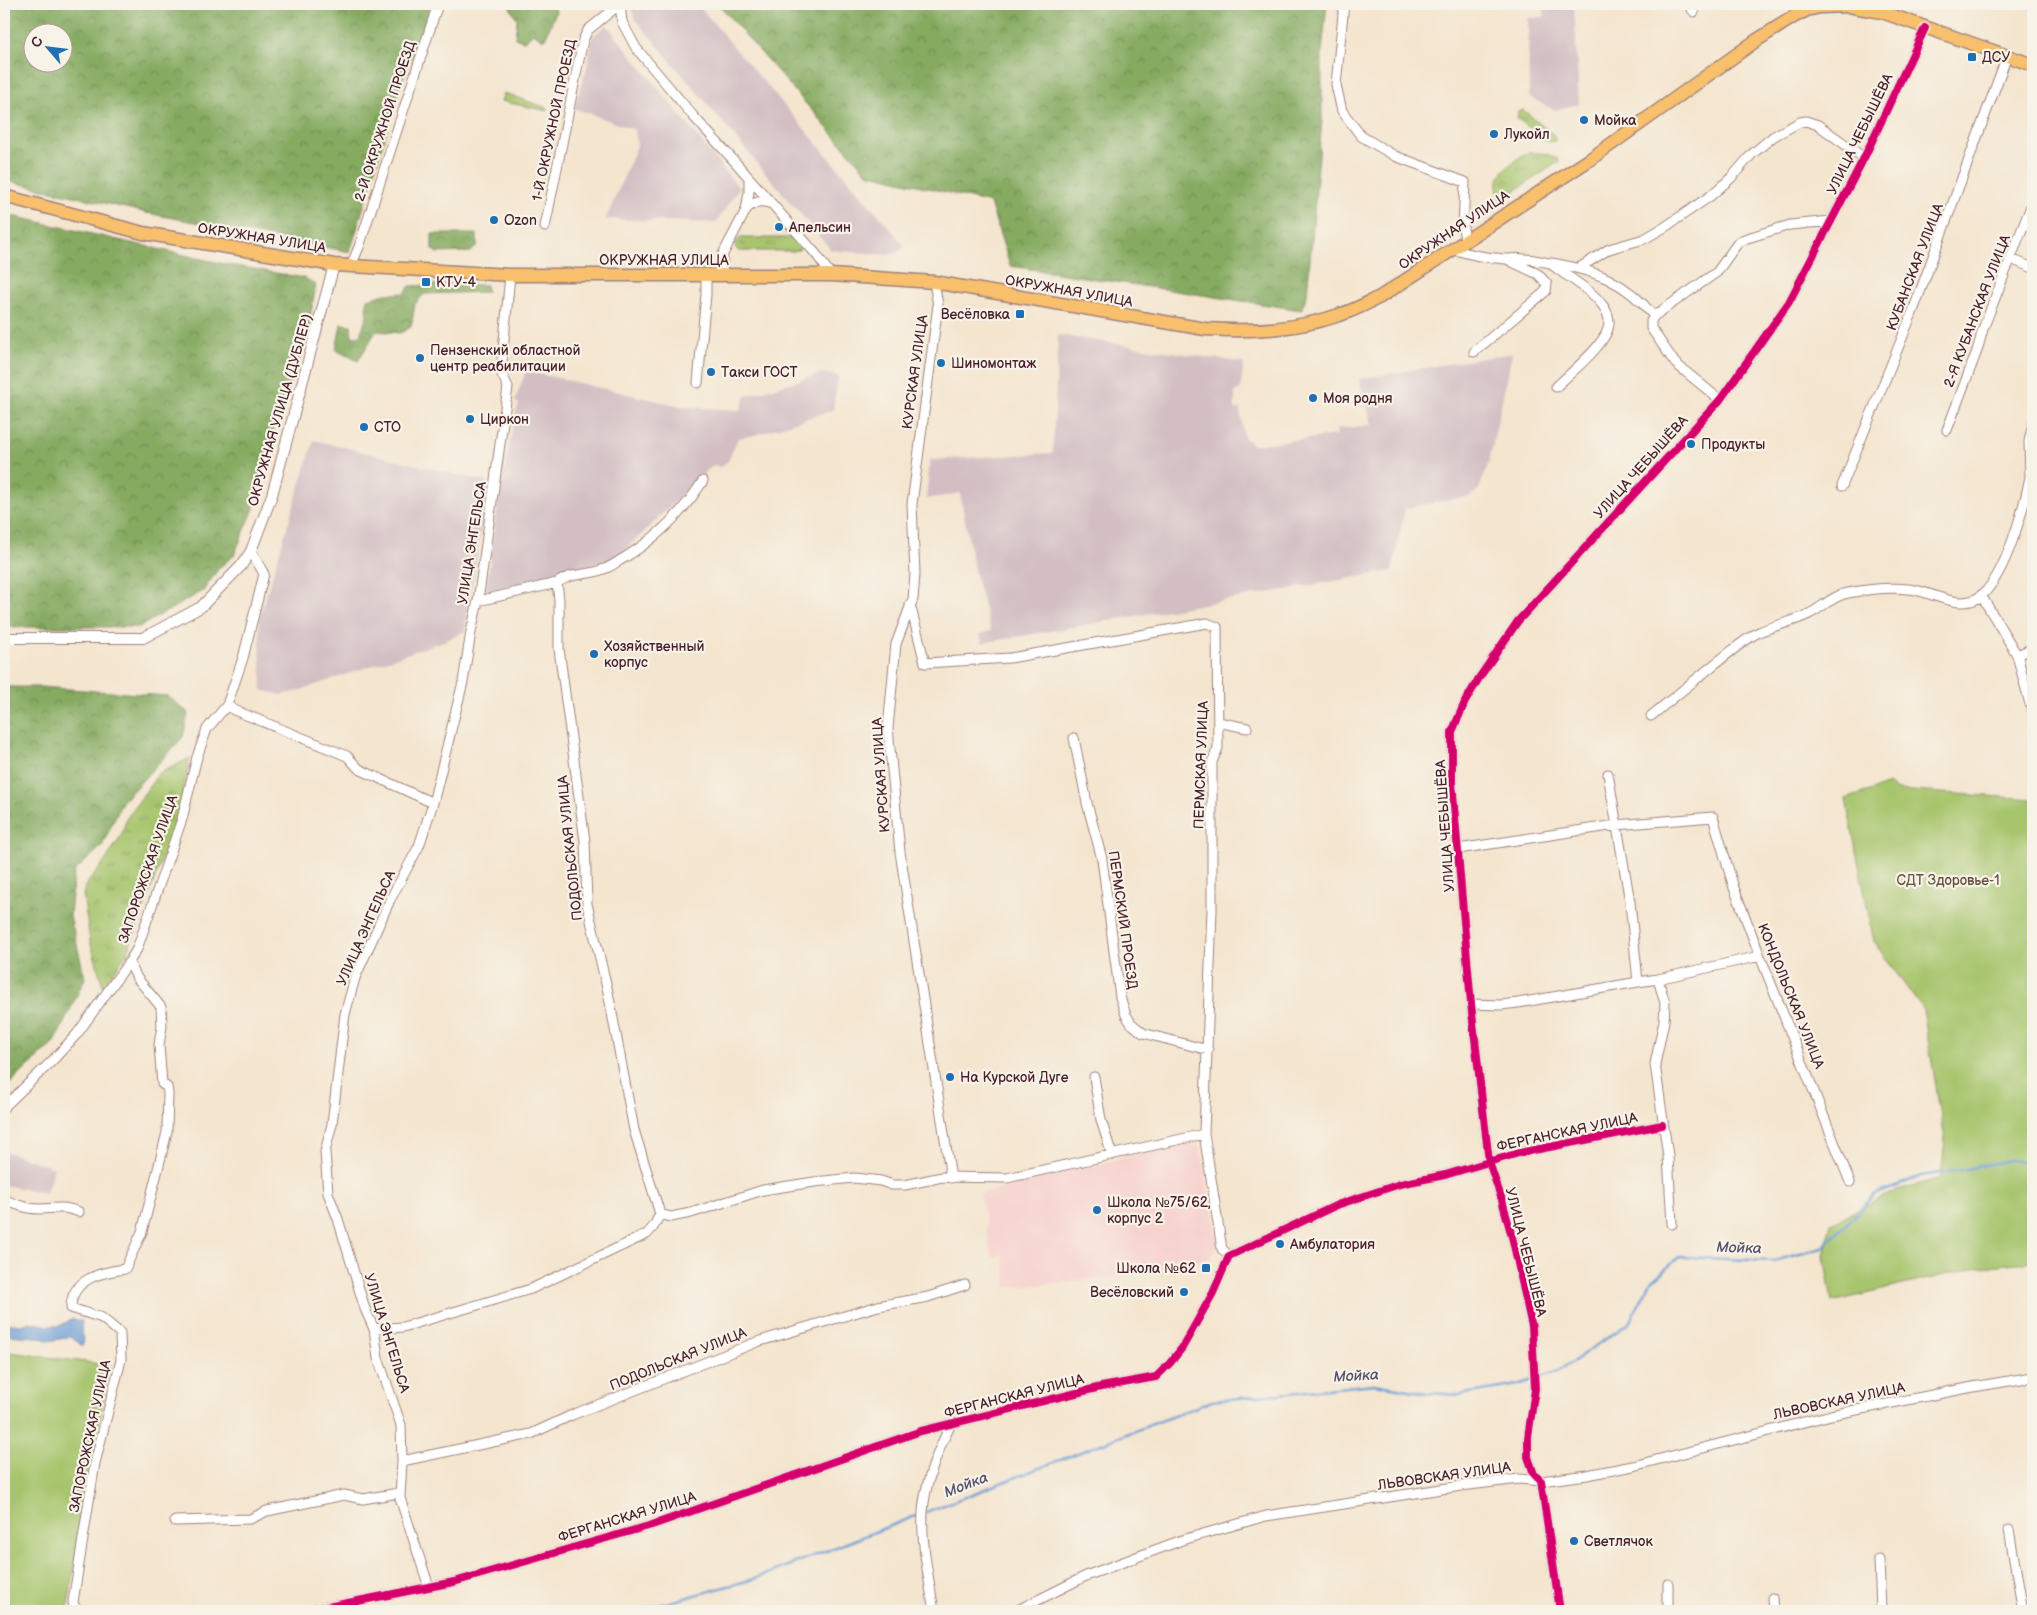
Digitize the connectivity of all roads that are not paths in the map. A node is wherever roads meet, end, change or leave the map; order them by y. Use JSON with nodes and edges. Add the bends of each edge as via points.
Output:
{"nodes":[{"id":1,"x":438,"y":4,"type":"edge"},
{"id":2,"x":620,"y":4,"type":"edge"},
{"id":3,"x":1344,"y":4,"type":"edge"},
{"id":4,"x":1688,"y":4,"type":"edge"},
{"id":5,"x":1846,"y":5,"type":"edge"},
{"id":6,"x":1694,"y":12,"type":"dead end"},
{"id":7,"x":1925,"y":28,"type":"junction"},
{"id":8,"x":2007,"y":56,"type":"junction"},
{"id":9,"x":2033,"y":65,"type":"edge"},
{"id":10,"x":1864,"y":158,"type":"junction"},
{"id":11,"x":749,"y":178,"type":"junction"},
{"id":12,"x":4,"y":196,"type":"edge"},
{"id":13,"x":2033,"y":201,"type":"edge"},
{"id":14,"x":773,"y":204,"type":"junction"},
{"id":15,"x":746,"y":210,"type":"junction"},
{"id":16,"x":1831,"y":221,"type":"junction"},
{"id":17,"x":545,"y":227,"type":"dead end"},
{"id":18,"x":1465,"y":240,"type":"junction"},
{"id":19,"x":1453,"y":249,"type":"junction"},
{"id":20,"x":1505,"y":259,"type":"junction"},
{"id":21,"x":2011,"y":259,"type":"junction"},
{"id":22,"x":1550,"y":263,"type":"junction"},
{"id":23,"x":334,"y":265,"type":"junction"},
{"id":24,"x":351,"y":266,"type":"junction"},
{"id":25,"x":1579,"y":268,"type":"junction"},
{"id":26,"x":2033,"y":268,"type":"edge"},
{"id":27,"x":706,"y":274,"type":"junction"},
{"id":28,"x":722,"y":274,"type":"junction"},
{"id":29,"x":510,"y":275,"type":"junction"},
{"id":30,"x":830,"y":275,"type":"junction"},
{"id":31,"x":934,"y":282,"type":"junction"},
{"id":32,"x":1654,"y":316,"type":"junction"},
{"id":33,"x":1474,"y":352,"type":"dead end"},
{"id":34,"x":698,"y":383,"type":"dead end"},
{"id":35,"x":1556,"y":387,"type":"dead end"},
{"id":36,"x":1720,"y":400,"type":"junction"},
{"id":37,"x":2033,"y":424,"type":"edge"},
{"id":38,"x":1947,"y":430,"type":"dead end"},
{"id":39,"x":2031,"y":460,"type":"edge"},
{"id":40,"x":2032,"y":480,"type":"edge"},
{"id":41,"x":703,"y":481,"type":"dead end"},
{"id":42,"x":1842,"y":486,"type":"dead end"},
{"id":43,"x":250,"y":550,"type":"junction"},
{"id":44,"x":557,"y":583,"type":"junction"},
{"id":45,"x":1981,"y":596,"type":"junction"},
{"id":46,"x":478,"y":601,"type":"junction"},
{"id":47,"x":910,"y":604,"type":"junction"},
{"id":48,"x":4,"y":638,"type":"edge"},
{"id":49,"x":2033,"y":648,"type":"edge"},
{"id":50,"x":2017,"y":655,"type":"junction"},
{"id":51,"x":227,"y":705,"type":"junction"},
{"id":52,"x":2032,"y":709,"type":"edge"},
{"id":53,"x":1651,"y":716,"type":"dead end"},
{"id":54,"x":1218,"y":722,"type":"junction"},
{"id":55,"x":1247,"y":728,"type":"dead end"},
{"id":56,"x":1074,"y":738,"type":"dead end"},
{"id":57,"x":1608,"y":774,"type":"dead end"},
{"id":58,"x":433,"y":803,"type":"junction"},
{"id":59,"x":1616,"y":824,"type":"junction"},
{"id":60,"x":1458,"y":849,"type":"junction"},
{"id":61,"x":1760,"y":956,"type":"junction"},
{"id":62,"x":129,"y":962,"type":"junction"},
{"id":63,"x":1658,"y":979,"type":"junction"},
{"id":64,"x":1638,"y":982,"type":"junction"},
{"id":65,"x":1471,"y":1004,"type":"junction"},
{"id":66,"x":1208,"y":1050,"type":"junction"},
{"id":67,"x":1094,"y":1077,"type":"dead end"},
{"id":68,"x":4,"y":1107,"type":"edge"},
{"id":69,"x":1662,"y":1125,"type":"junction"},
{"id":70,"x":1204,"y":1134,"type":"junction"},
{"id":71,"x":1112,"y":1155,"type":"junction"},
{"id":72,"x":1489,"y":1162,"type":"junction"},
{"id":73,"x":951,"y":1178,"type":"junction"},
{"id":74,"x":1850,"y":1182,"type":"dead end"},
{"id":75,"x":4,"y":1199,"type":"edge"},
{"id":76,"x":80,"y":1212,"type":"dead end"},
{"id":77,"x":660,"y":1214,"type":"junction"},
{"id":78,"x":1672,"y":1224,"type":"dead end"},
{"id":79,"x":1229,"y":1256,"type":"junction"},
{"id":80,"x":965,"y":1285,"type":"dead end"},
{"id":81,"x":374,"y":1330,"type":"junction"},
{"id":82,"x":2033,"y":1377,"type":"edge"},
{"id":83,"x":951,"y":1424,"type":"junction"},
{"id":84,"x":402,"y":1461,"type":"junction"},
{"id":85,"x":1541,"y":1481,"type":"junction"},
{"id":86,"x":400,"y":1493,"type":"junction"},
{"id":87,"x":175,"y":1521,"type":"dead end"},
{"id":88,"x":2008,"y":1530,"type":"dead end"},
{"id":89,"x":1879,"y":1559,"type":"dead end"},
{"id":90,"x":1668,"y":1584,"type":"dead end"},
{"id":91,"x":429,"y":1586,"type":"junction"},
{"id":92,"x":1772,"y":1598,"type":"dead end"},
{"id":93,"x":97,"y":1611,"type":"edge"},
{"id":94,"x":307,"y":1611,"type":"edge"},
{"id":95,"x":934,"y":1611,"type":"edge"},
{"id":96,"x":1016,"y":1611,"type":"edge"},
{"id":97,"x":1560,"y":1611,"type":"edge"},
{"id":98,"x":1668,"y":1611,"type":"edge"},
{"id":99,"x":1773,"y":1611,"type":"edge"},
{"id":100,"x":1881,"y":1611,"type":"edge"},
{"id":101,"x":2023,"y":1611,"type":"edge"}],
"edges":[{"from":1,"to":24,"type":"street","name":"2-Й ОКРУЖНОЙ ПРОЕЗД"},
{"from":2,"to":11,"type":"street","via":[[622,22],[636,48]]},
{"from":2,"to":17,"type":"street","name":"1-Й ОКРУЖНОЙ ПРОЕЗД","via":[[588,30],[583,40]]},
{"from":3,"to":18,"type":"street","via":[[1336,85],[1342,111],[1361,136],[1395,156],[1465,182]]},
{"from":4,"to":6,"type":"street"},
{"from":5,"to":7,"type":"main road","name":"ОКРУЖНАЯ УЛИЦА","via":[[1882,12]]},
{"from":5,"to":18,"type":"main road","name":"ОКРУЖНАЯ УЛИЦА","via":[[1820,7],[1795,16],[1597,154]]},
{"from":7,"to":8,"type":"main road","name":"ОКРУЖНАЯ УЛИЦА"},
{"from":7,"to":10,"type":"street","name":"УЛИЦА ЧЕБЫШЁВА"},
{"from":8,"to":9,"type":"main road","name":"ОКРУЖНАЯ УЛИЦА"},
{"from":8,"to":42,"type":"street","name":"КУБАНСКАЯ УЛИЦА","via":[[1914,311]]},
{"from":10,"to":16,"type":"street","name":"УЛИЦА ЧЕБЫШЁВА"},
{"from":10,"to":25,"type":"street","via":[[1818,125],[1800,122],[1774,136],[1731,178],[1665,227],[1644,239],[1609,249]]},
{"from":11,"to":14,"type":"street"},
{"from":11,"to":15,"type":"street"},
{"from":12,"to":23,"type":"main road","name":"ОКРУЖНАЯ УЛИЦА","via":[[143,233]]},
{"from":13,"to":21,"type":"street","name":"2-Я КУБАНСКАЯ УЛИЦА"},
{"from":14,"to":15,"type":"street","via":[[754,202]]},
{"from":14,"to":30,"type":"street"},
{"from":15,"to":28,"type":"street","via":[[723,254]]},
{"from":16,"to":32,"type":"street","via":[[1790,225],[1744,239],[1717,272]]},
{"from":16,"to":36,"type":"street","name":"УЛИЦА ЧЕБЫШЁВА","via":[[1789,302]]},
{"from":18,"to":19,"type":"main road","name":"ОКРУЖНАЯ УЛИЦА"},
{"from":19,"to":20,"type":"street","via":[[1473,256]]},
{"from":19,"to":31,"type":"main road","name":"ОКРУЖНАЯ УЛИЦА","via":[[1380,297],[1343,314],[1308,324],[1242,332],[1205,329]]},
{"from":20,"to":22,"type":"street"},
{"from":20,"to":33,"type":"street","via":[[1538,274],[1546,284],[1546,291]]},
{"from":21,"to":26,"type":"street"},
{"from":21,"to":38,"type":"street","name":"2-Я КУБАНСКАЯ УЛИЦА"},
{"from":22,"to":25,"type":"street"},
{"from":22,"to":35,"type":"street","via":[[1591,292],[1607,312],[1609,321],[1600,343]]},
{"from":23,"to":24,"type":"main road","name":"ОКРУЖНАЯ УЛИЦА"},
{"from":23,"to":43,"type":"street","name":"ОКРУЖНАЯ УЛИЦА (ДУБЛЕР)","via":[[272,495]]},
{"from":24,"to":29,"type":"main road","name":"ОКРУЖНАЯ УЛИЦА"},
{"from":25,"to":32,"type":"street","via":[[1610,279]]},
{"from":27,"to":28,"type":"main road","name":"ОКРУЖНАЯ УЛИЦА"},
{"from":27,"to":29,"type":"main road","name":"ОКРУЖНАЯ УЛИЦА"},
{"from":27,"to":34,"type":"street"},
{"from":28,"to":30,"type":"main road","name":"ОКРУЖНАЯ УЛИЦА"},
{"from":29,"to":46,"type":"street","name":"УЛИЦА ЭНГЕЛЬСА","via":[[502,372],[508,387]]},
{"from":30,"to":31,"type":"main road","name":"ОКРУЖНАЯ УЛИЦА"},
{"from":31,"to":47,"type":"street","name":"КУРСКАЯ УЛИЦА","via":[[938,305],[912,504],[915,574]]},
{"from":32,"to":36,"type":"street","via":[[1651,328],[1675,363]]},
{"from":36,"to":60,"type":"street","name":"УЛИЦА ЧЕБЫШЁВА","via":[[1518,621],[1464,702],[1452,732],[1452,782]]},
{"from":37,"to":39,"type":"street","via":[[2029,441]]},
{"from":39,"to":40,"type":"street"},
{"from":40,"to":45,"type":"street","via":[[2010,546],[1999,570]]},
{"from":41,"to":44,"type":"street","via":[[671,523],[641,547],[604,570],[565,577]]},
{"from":43,"to":48,"type":"street","name":"ОКРУЖНАЯ УЛИЦА (ДУБЛЕР)","via":[[241,566],[201,607],[143,638]]},
{"from":43,"to":51,"type":"street","via":[[264,574],[243,658]]},
{"from":44,"to":46,"type":"street"},
{"from":44,"to":77,"type":"street","name":"ПОДОЛЬСКАЯ УЛИЦА","via":[[559,649],[585,841],[587,904],[608,992],[634,1130]]},
{"from":45,"to":50,"type":"street"},
{"from":45,"to":53,"type":"street","via":[[1965,602],[1923,591],[1896,589],[1836,596],[1808,615],[1760,632],[1743,642]]},
{"from":46,"to":58,"type":"street","name":"УЛИЦА ЭНГЕЛЬСА"},
{"from":47,"to":54,"type":"street","name":"ПЕРМСКАЯ УЛИЦА","via":[[925,663],[1010,658],[1207,623],[1217,627]]},
{"from":47,"to":73,"type":"street","name":"КУРСКАЯ УЛИЦА","via":[[896,644],[888,728],[900,852]]},
{"from":49,"to":50,"type":"street"},
{"from":50,"to":52,"type":"street"},
{"from":51,"to":58,"type":"street","via":[[347,756],[359,769]]},
{"from":51,"to":62,"type":"street","name":"ЗАПОРОЖСКАЯ УЛИЦА","via":[[207,729],[182,819],[137,949]]},
{"from":54,"to":55,"type":"street"},
{"from":54,"to":66,"type":"street","name":"ПЕРМСКАЯ УЛИЦА","via":[[1218,748],[1212,762]]},
{"from":56,"to":66,"type":"street","name":"ПЕРМСКИЙ ПРОЕЗД","via":[[1102,859],[1118,986],[1126,1015],[1143,1033]]},
{"from":57,"to":59,"type":"street"},
{"from":58,"to":81,"type":"street","name":"УЛИЦА ЭНГЕЛЬСА","via":[[419,846],[390,900],[355,978],[345,1014],[332,1124],[325,1152],[328,1193]]},
{"from":59,"to":60,"type":"street"},
{"from":59,"to":61,"type":"street","name":"КОНДОЛЬСКАЯ УЛИЦА","via":[[1714,817],[1734,888]]},
{"from":59,"to":64,"type":"street","via":[[1630,902]]},
{"from":60,"to":65,"type":"street","name":"УЛИЦА ЧЕБЫШЁВА"},
{"from":61,"to":63,"type":"street"},
{"from":61,"to":74,"type":"street","name":"КОНДОЛЬСКАЯ УЛИЦА"},
{"from":62,"to":68,"type":"street","via":[[77,1034]]},
{"from":62,"to":93,"type":"street","name":"ЗАПОРОЖСКАЯ УЛИЦА","via":[[137,978],[161,1007],[160,1059],[162,1084],[168,1093],[167,1132],[142,1232],[124,1269],[89,1277],[71,1299],[72,1308],[102,1318],[120,1333],[121,1360],[95,1463],[73,1602],[76,1608]]},
{"from":63,"to":64,"type":"street"},
{"from":63,"to":69,"type":"street","via":[[1665,1003],[1654,1064]]},
{"from":64,"to":65,"type":"street","via":[[1518,1003]]},
{"from":65,"to":72,"type":"street","name":"УЛИЦА ЧЕБЫШЁВА"},
{"from":66,"to":70,"type":"street","name":"ПЕРМСКАЯ УЛИЦА"},
{"from":67,"to":71,"type":"street","via":[[1101,1120]]},
{"from":69,"to":72,"type":"street","name":"ФЕРГАНСКАЯ УЛИЦА","via":[[1519,1152]]},
{"from":69,"to":78,"type":"street","via":[[1668,1156]]},
{"from":70,"to":71,"type":"street"},
{"from":70,"to":79,"type":"street","name":"ПЕРМСКАЯ УЛИЦА","via":[[1222,1249]]},
{"from":71,"to":73,"type":"street","via":[[1007,1178]]},
{"from":72,"to":79,"type":"street","name":"ФЕРГАНСКАЯ УЛИЦА","via":[[1337,1204]]},
{"from":72,"to":85,"type":"street","name":"УЛИЦА ЧЕБЫШЁВА","via":[[1506,1216],[1532,1327],[1535,1390],[1528,1457],[1534,1474]]},
{"from":73,"to":77,"type":"street","via":[[905,1185],[854,1178],[814,1182],[763,1190],[681,1215]]},
{"from":75,"to":76,"type":"street","via":[[37,1209],[65,1206]]},
{"from":77,"to":81,"type":"street","via":[[647,1234],[531,1289],[403,1327]]},
{"from":79,"to":83,"type":"street","name":"ФЕРГАНСКАЯ УЛИЦА","via":[[1214,1293],[1182,1348],[1156,1376]]},
{"from":80,"to":84,"type":"street","name":"ПОДОЛЬСКАЯ УЛИЦА","via":[[928,1297],[878,1306],[757,1342],[531,1434]]},
{"from":81,"to":84,"type":"street","name":"УЛИЦА ЭНГЕЛЬСА","via":[[378,1358],[401,1425]]},
{"from":82,"to":85,"type":"street","name":"ЛЬВОВСКАЯ УЛИЦА","via":[[1831,1415],[1632,1466]]},
{"from":83,"to":91,"type":"street","name":"ФЕРГАНСКАЯ УЛИЦА","via":[[920,1431],[652,1525],[454,1582]]},
{"from":83,"to":95,"type":"street","via":[[934,1464],[923,1510],[924,1548]]},
{"from":84,"to":86,"type":"street","name":"УЛИЦА ЭНГЕЛЬСА"},
{"from":85,"to":96,"type":"street","name":"ЛЬВОВСКАЯ УЛИЦА","via":[[1519,1479],[1462,1486],[1266,1516],[1182,1540],[1086,1576]]},
{"from":85,"to":97,"type":"street","name":"УЛИЦА ЧЕБЫШЁВА"},
{"from":86,"to":87,"type":"street","via":[[363,1499],[344,1495],[267,1511],[250,1519]]},
{"from":86,"to":91,"type":"street","name":"УЛИЦА ЭНГЕЛЬСА"},
{"from":88,"to":101,"type":"street"},
{"from":89,"to":100,"type":"street"},
{"from":90,"to":98,"type":"street"},
{"from":91,"to":94,"type":"street","name":"ФЕРГАНСКАЯ УЛИЦА"},
{"from":92,"to":99,"type":"street"}]}
